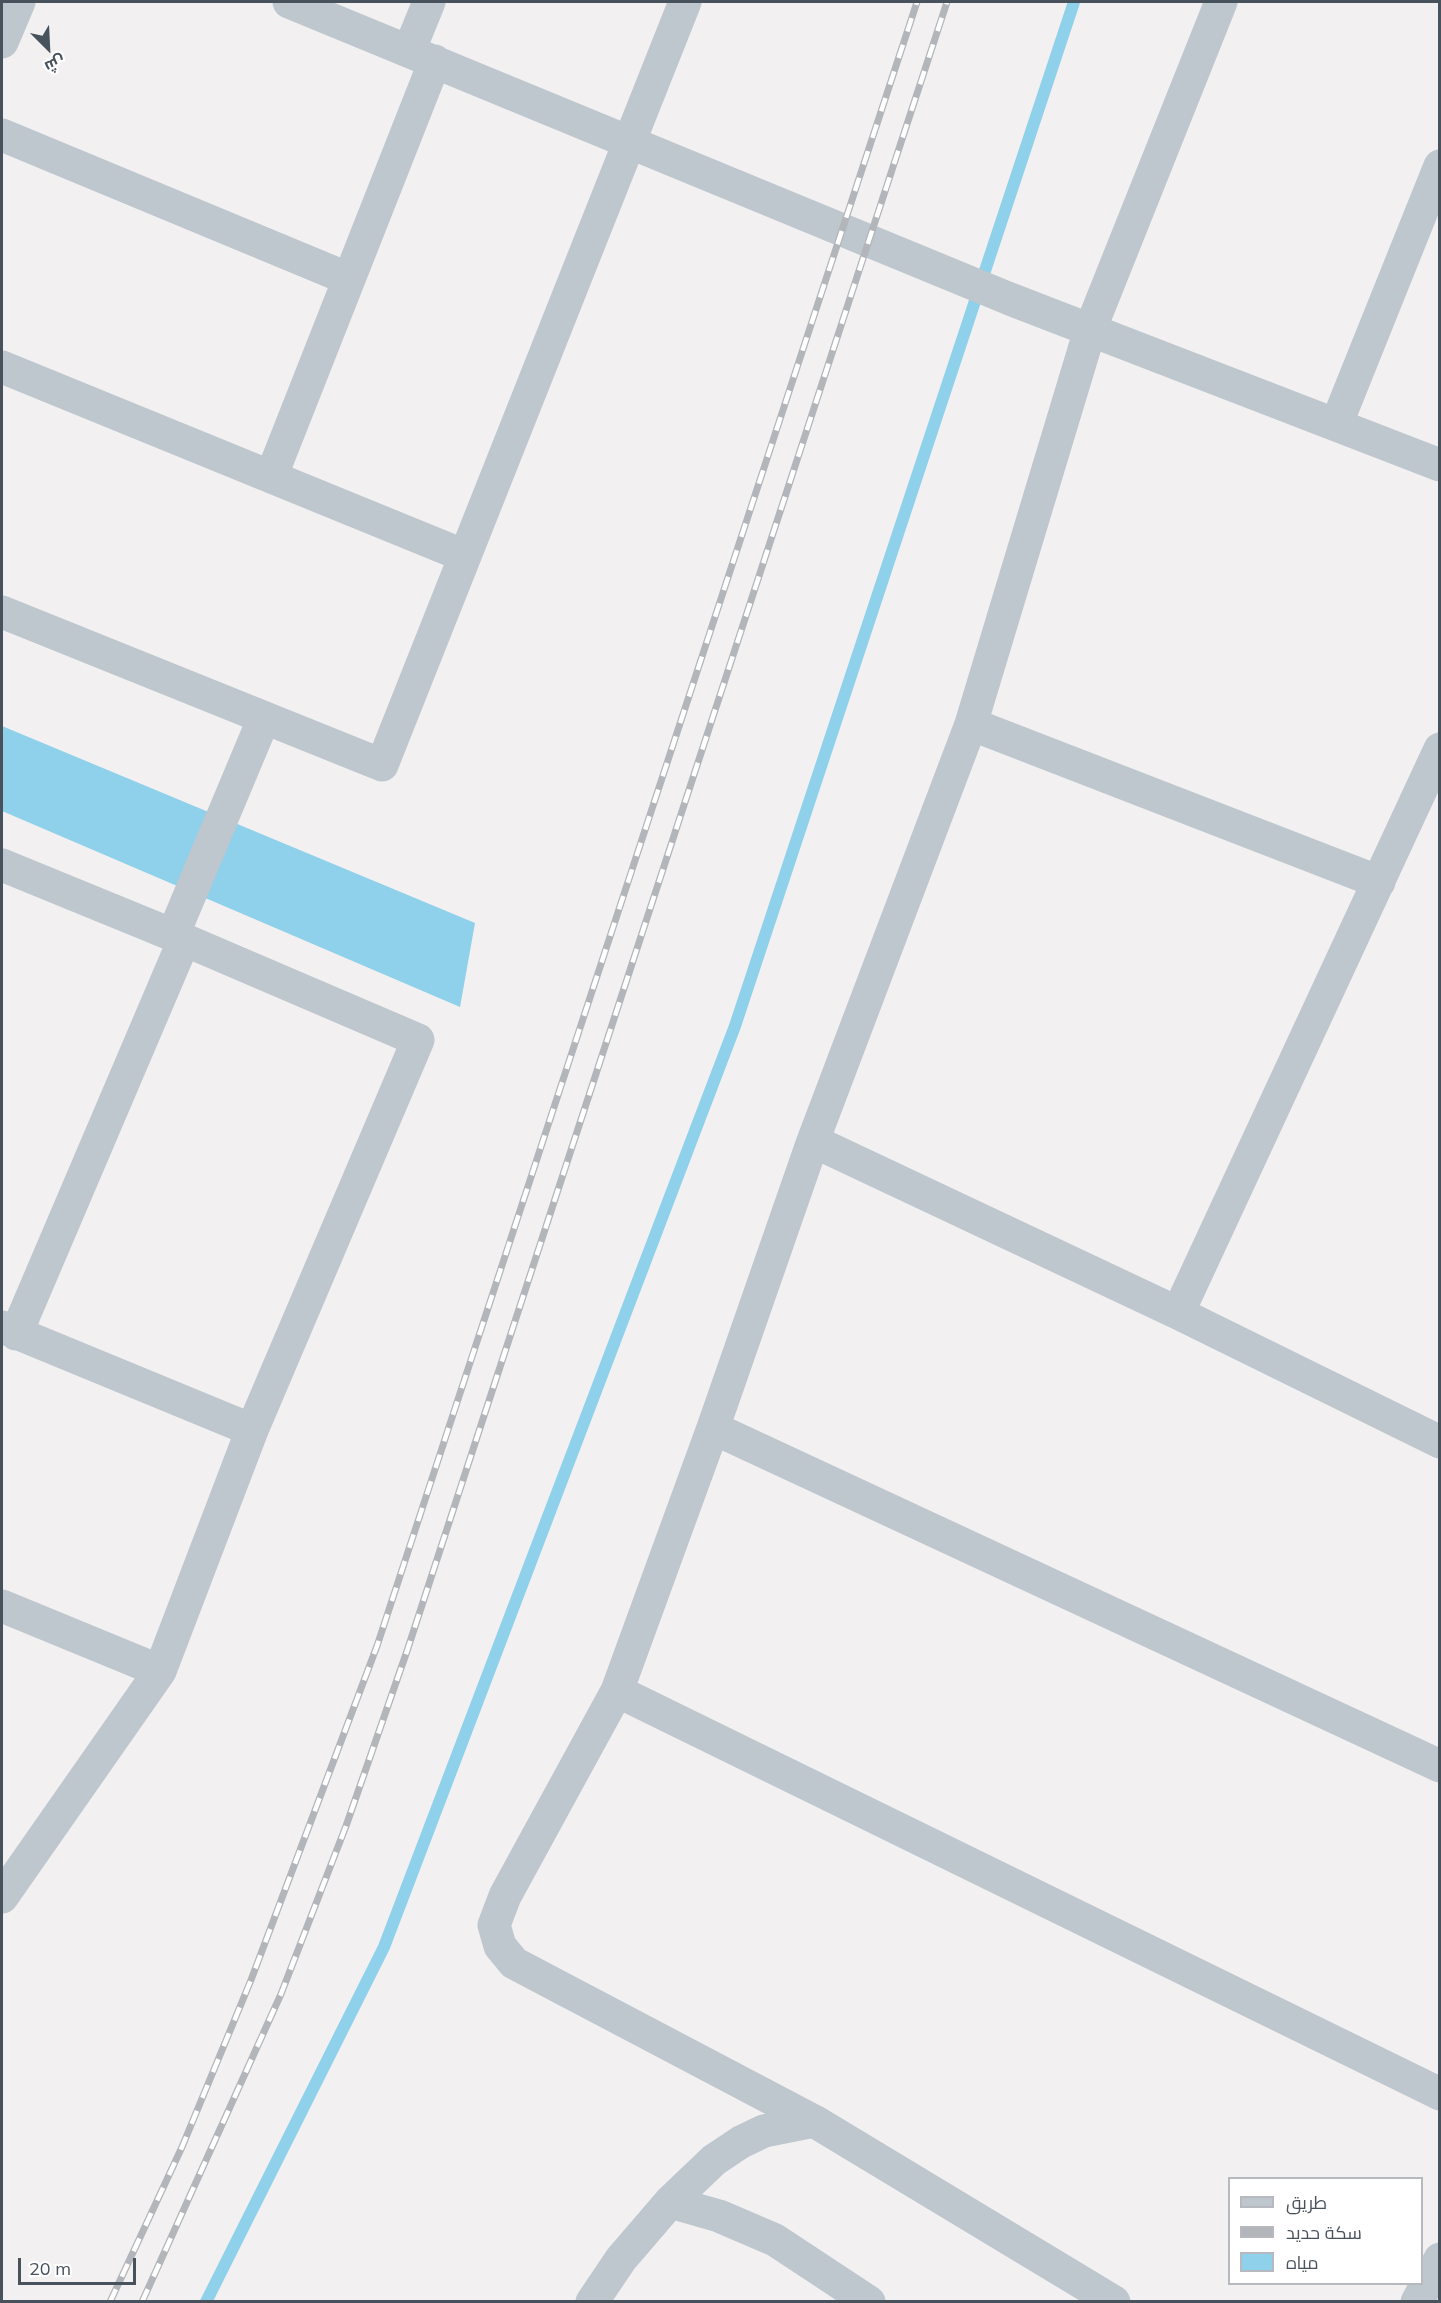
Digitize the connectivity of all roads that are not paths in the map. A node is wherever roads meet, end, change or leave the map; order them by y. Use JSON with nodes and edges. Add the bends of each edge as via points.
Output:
{"nodes":[{"id":1,"x":19,"y":2,"type":"edge"},
{"id":2,"x":289,"y":2,"type":"edge"},
{"id":3,"x":429,"y":2,"type":"edge"},
{"id":4,"x":685,"y":2,"type":"edge"},
{"id":5,"x":1221,"y":2,"type":"edge"},
{"id":6,"x":2,"y":42,"type":"edge"},
{"id":7,"x":422,"y":56,"type":"junction"},
{"id":8,"x":2,"y":135,"type":"edge"},
{"id":9,"x":629,"y":142,"type":"junction"},
{"id":10,"x":1440,"y":166,"type":"edge"},
{"id":11,"x":349,"y":279,"type":"junction"},
{"id":12,"x":1090,"y":330,"type":"junction"},
{"id":13,"x":2,"y":367,"type":"edge"},
{"id":14,"x":1336,"y":425,"type":"junction"},
{"id":15,"x":1440,"y":465,"type":"edge"},
{"id":16,"x":271,"y":477,"type":"junction"},
{"id":17,"x":465,"y":556,"type":"junction"},
{"id":18,"x":2,"y":612,"type":"edge"},
{"id":19,"x":264,"y":717,"type":"junction"},
{"id":20,"x":971,"y":724,"type":"junction"},
{"id":21,"x":1440,"y":749,"type":"edge"},
{"id":22,"x":2,"y":866,"type":"edge"},
{"id":23,"x":1379,"y":882,"type":"junction"},
{"id":24,"x":178,"y":938,"type":"junction"},
{"id":25,"x":813,"y":1141,"type":"junction"},
{"id":26,"x":1178,"y":1314,"type":"junction"},
{"id":27,"x":9,"y":1330,"type":"edge"},
{"id":28,"x":713,"y":1428,"type":"junction"},
{"id":29,"x":252,"y":1430,"type":"junction"},
{"id":30,"x":1440,"y":1442,"type":"edge"},
{"id":31,"x":2,"y":1606,"type":"edge"},
{"id":32,"x":160,"y":1671,"type":"junction"},
{"id":33,"x":617,"y":1691,"type":"junction"},
{"id":34,"x":1440,"y":1766,"type":"edge"},
{"id":35,"x":2,"y":1897,"type":"edge"},
{"id":36,"x":1440,"y":2094,"type":"edge"},
{"id":37,"x":814,"y":2121,"type":"junction"},
{"id":38,"x":670,"y":2202,"type":"junction"},
{"id":39,"x":1440,"y":2259,"type":"edge"},
{"id":40,"x":592,"y":2301,"type":"edge"},
{"id":41,"x":869,"y":2301,"type":"edge"},
{"id":42,"x":1114,"y":2301,"type":"edge"},
{"id":43,"x":1417,"y":2301,"type":"edge"}],
"edges":[{"from":1,"to":6,"type":"street"},
{"from":2,"to":7,"type":"street"},
{"from":3,"to":7,"type":"street"},
{"from":4,"to":9,"type":"street"},
{"from":5,"to":12,"type":"street"},
{"from":7,"to":9,"type":"street"},
{"from":7,"to":11,"type":"street"},
{"from":8,"to":11,"type":"street"},
{"from":9,"to":12,"type":"street"},
{"from":9,"to":17,"type":"street"},
{"from":10,"to":14,"type":"street"},
{"from":11,"to":16,"type":"street"},
{"from":12,"to":14,"type":"street"},
{"from":12,"to":20,"type":"street"},
{"from":13,"to":16,"type":"street"},
{"from":14,"to":15,"type":"street"},
{"from":16,"to":17,"type":"street"},
{"from":17,"to":19,"type":"street","via":[[382,765]]},
{"from":18,"to":19,"type":"street"},
{"from":19,"to":24,"type":"street"},
{"from":20,"to":23,"type":"street"},
{"from":20,"to":25,"type":"street"},
{"from":21,"to":23,"type":"street"},
{"from":22,"to":24,"type":"street"},
{"from":23,"to":26,"type":"street"},
{"from":24,"to":27,"type":"street"},
{"from":24,"to":29,"type":"street","via":[[418,1040]]},
{"from":25,"to":26,"type":"street"},
{"from":25,"to":28,"type":"street"},
{"from":26,"to":30,"type":"street"},
{"from":27,"to":29,"type":"street"},
{"from":28,"to":33,"type":"street"},
{"from":28,"to":34,"type":"street"},
{"from":29,"to":32,"type":"street"},
{"from":31,"to":32,"type":"street"},
{"from":32,"to":35,"type":"street"},
{"from":33,"to":36,"type":"street"},
{"from":33,"to":37,"type":"street","via":[[505,1896],[494,1925],[500,1946],[514,1963]]},
{"from":37,"to":38,"type":"street","via":[[764,2131],[741,2142],[714,2160]]},
{"from":37,"to":42,"type":"street"},
{"from":38,"to":40,"type":"street","via":[[621,2259]]},
{"from":38,"to":41,"type":"street","via":[[719,2216],[775,2240]]},
{"from":39,"to":43,"type":"street"}]}
